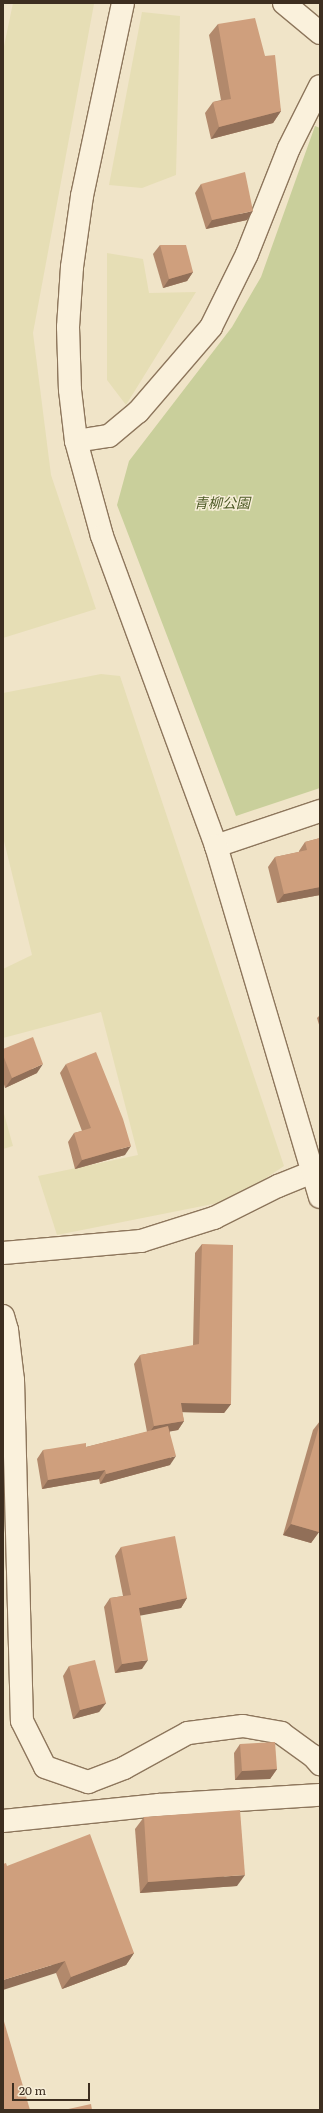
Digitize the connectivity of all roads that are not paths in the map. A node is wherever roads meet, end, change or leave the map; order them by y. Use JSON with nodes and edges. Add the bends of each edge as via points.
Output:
{"nodes":[{"id":1,"x":123,"y":3,"type":"edge"},
{"id":2,"x":284,"y":3,"type":"edge"},
{"id":3,"x":318,"y":25,"type":"edge"},
{"id":4,"x":320,"y":86,"type":"edge"},
{"id":5,"x":76,"y":441,"type":"junction"},
{"id":6,"x":320,"y":811,"type":"edge"},
{"id":7,"x":216,"y":846,"type":"junction"},
{"id":8,"x":316,"y":1171,"type":"edge"},
{"id":9,"x":320,"y":1198,"type":"edge"},
{"id":10,"x":3,"y":1253,"type":"edge"},
{"id":11,"x":3,"y":1316,"type":"edge"},
{"id":12,"x":320,"y":1764,"type":"edge"},
{"id":13,"x":320,"y":1795,"type":"edge"},
{"id":14,"x":3,"y":1821,"type":"edge"}],
"edges":[{"from":1,"to":5,"type":"street","via":[[82,196],[72,267],[69,358]]},
{"from":2,"to":3,"type":"street"},
{"from":4,"to":5,"type":"street","via":[[289,148],[247,254],[211,327],[138,412],[109,436]]},
{"from":5,"to":7,"type":"street","via":[[102,536]]},
{"from":6,"to":7,"type":"street"},
{"from":7,"to":8,"type":"street"},
{"from":8,"to":9,"type":"street"},
{"from":8,"to":10,"type":"street","via":[[278,1186],[214,1218],[141,1241]]},
{"from":11,"to":12,"type":"street","via":[[13,1380],[22,1722],[45,1768],[88,1782],[124,1768],[188,1733],[242,1726],[281,1733]]},
{"from":13,"to":14,"type":"street","via":[[159,1805]]}]}
